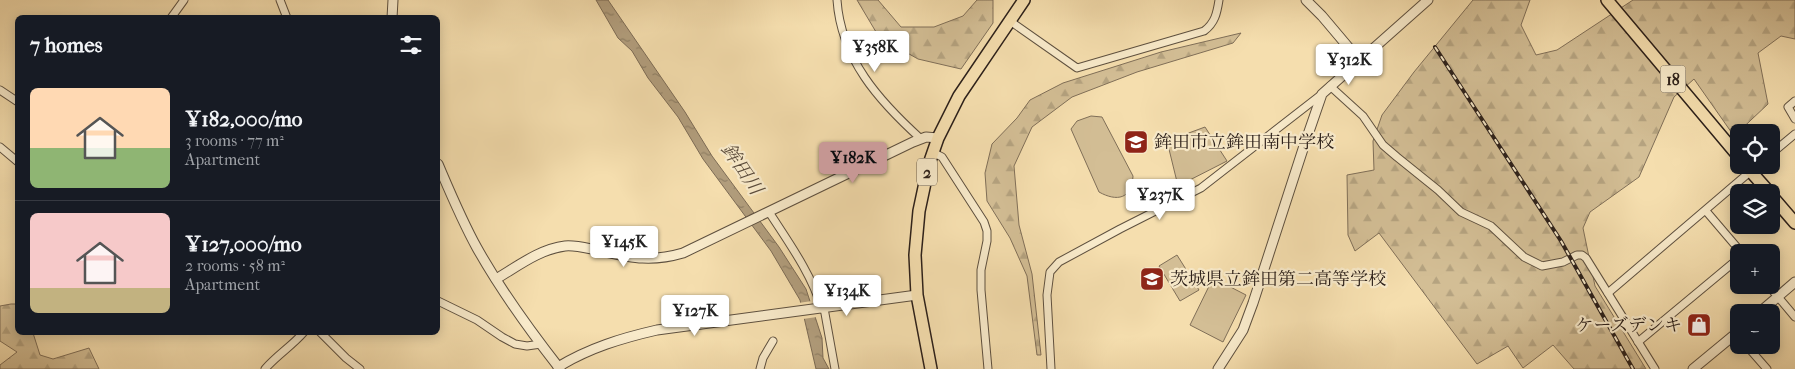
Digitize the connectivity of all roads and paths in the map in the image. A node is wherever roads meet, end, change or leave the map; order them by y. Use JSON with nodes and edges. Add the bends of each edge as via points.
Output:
{"nodes":[{"id":1,"x":184,"y":0,"type":"edge"},
{"id":2,"x":280,"y":0,"type":"edge"},
{"id":3,"x":393,"y":0,"type":"edge"},
{"id":4,"x":837,"y":0,"type":"edge"},
{"id":5,"x":1024,"y":0,"type":"edge"},
{"id":6,"x":1219,"y":0,"type":"edge"},
{"id":7,"x":1306,"y":0,"type":"edge"},
{"id":8,"x":1428,"y":0,"type":"edge"},
{"id":9,"x":1607,"y":0,"type":"edge"},
{"id":10,"x":1417,"y":4,"type":"edge"},
{"id":11,"x":173,"y":15,"type":"edge"},
{"id":12,"x":286,"y":15,"type":"edge"},
{"id":13,"x":392,"y":15,"type":"edge"},
{"id":14,"x":1010,"y":21,"type":"junction"},
{"id":15,"x":1360,"y":61,"type":"junction"},
{"id":16,"x":1330,"y":86,"type":"junction"},
{"id":17,"x":0,"y":90,"type":"edge"},
{"id":18,"x":1322,"y":94,"type":"junction"},
{"id":19,"x":15,"y":100,"type":"edge"},
{"id":20,"x":1795,"y":100,"type":"edge"},
{"id":21,"x":1795,"y":119,"type":"edge"},
{"id":22,"x":1795,"y":134,"type":"edge"},
{"id":23,"x":938,"y":138,"type":"junction"},
{"id":24,"x":921,"y":139,"type":"junction"},
{"id":25,"x":1730,"y":146,"type":"edge"},
{"id":26,"x":1780,"y":146,"type":"edge"},
{"id":27,"x":0,"y":147,"type":"edge"},
{"id":28,"x":932,"y":152,"type":"junction"},
{"id":29,"x":15,"y":158,"type":"edge"},
{"id":30,"x":440,"y":169,"type":"edge"},
{"id":31,"x":1745,"y":174,"type":"edge"},
{"id":32,"x":1780,"y":206,"type":"edge"},
{"id":33,"x":1706,"y":211,"type":"junction"},
{"id":34,"x":768,"y":213,"type":"junction"},
{"id":35,"x":1795,"y":223,"type":"edge"},
{"id":36,"x":1734,"y":244,"type":"edge"},
{"id":37,"x":1730,"y":265,"type":"edge"},
{"id":38,"x":496,"y":279,"type":"junction"},
{"id":39,"x":1795,"y":282,"type":"edge"},
{"id":40,"x":1608,"y":293,"type":"junction"},
{"id":41,"x":1776,"y":294,"type":"edge"},
{"id":42,"x":918,"y":295,"type":"junction"},
{"id":43,"x":1778,"y":297,"type":"junction"},
{"id":44,"x":440,"y":302,"type":"edge"},
{"id":45,"x":1770,"y":304,"type":"edge"},
{"id":46,"x":821,"y":309,"type":"junction"},
{"id":47,"x":1795,"y":317,"type":"edge"},
{"id":48,"x":301,"y":335,"type":"edge"},
{"id":49,"x":323,"y":335,"type":"edge"},
{"id":50,"x":1730,"y":340,"type":"edge"},
{"id":51,"x":773,"y":341,"type":"dead end"},
{"id":52,"x":1638,"y":342,"type":"junction"},
{"id":53,"x":541,"y":344,"type":"junction"},
{"id":54,"x":1754,"y":354,"type":"edge"},
{"id":55,"x":559,"y":368,"type":"edge"},
{"id":56,"x":265,"y":369,"type":"edge"},
{"id":57,"x":360,"y":369,"type":"edge"},
{"id":58,"x":760,"y":369,"type":"edge"},
{"id":59,"x":835,"y":369,"type":"edge"},
{"id":60,"x":931,"y":369,"type":"edge"},
{"id":61,"x":988,"y":369,"type":"edge"},
{"id":62,"x":1051,"y":369,"type":"edge"},
{"id":63,"x":1218,"y":369,"type":"edge"},
{"id":64,"x":1655,"y":369,"type":"edge"},
{"id":65,"x":1693,"y":369,"type":"edge"},
{"id":66,"x":1766,"y":369,"type":"edge"}],
"edges":[{"from":1,"to":11,"type":"street"},
{"from":2,"to":12,"type":"street"},
{"from":3,"to":13,"type":"street"},
{"from":4,"to":24,"type":"street","via":[[841,26],[851,54],[870,86]]},
{"from":5,"to":14,"type":"main road","number":"2"},
{"from":6,"to":14,"type":"street","via":[[1212,26],[1204,31],[1077,68]]},
{"from":7,"to":15,"type":"street"},
{"from":8,"to":10,"type":"street"},
{"from":9,"to":25,"type":"main road","number":"18"},
{"from":10,"to":15,"type":"street"},
{"from":14,"to":23,"type":"main road","number":"2","via":[[968,82]]},
{"from":15,"to":16,"type":"street"},
{"from":16,"to":18,"type":"street"},
{"from":16,"to":40,"type":"street","via":[[1364,116],[1383,144],[1461,212],[1491,226],[1524,257],[1542,266],[1582,255]]},
{"from":17,"to":19,"type":"street"},
{"from":18,"to":62,"type":"street","via":[[1201,188],[1078,251],[1054,267],[1046,295]]},
{"from":18,"to":63,"type":"street","via":[[1243,330]]},
{"from":20,"to":21,"type":"street","via":[[1788,107]]},
{"from":22,"to":26,"type":"street"},
{"from":23,"to":24,"type":"street"},
{"from":23,"to":28,"type":"main road","number":"2"},
{"from":24,"to":34,"type":"street"},
{"from":27,"to":29,"type":"street"},
{"from":28,"to":42,"type":"main road","number":"2","via":[[916,228]]},
{"from":28,"to":61,"type":"street","via":[[942,157],[984,222],[987,241],[981,290]]},
{"from":30,"to":38,"type":"street","via":[[467,230]]},
{"from":31,"to":33,"type":"street"},
{"from":32,"to":35,"type":"main road"},
{"from":33,"to":36,"type":"street"},
{"from":33,"to":40,"type":"street"},
{"from":34,"to":38,"type":"street","via":[[666,258],[640,258],[566,246],[539,253]]},
{"from":34,"to":46,"type":"street","via":[[806,271]]},
{"from":37,"to":52,"type":"street"},
{"from":38,"to":53,"type":"street"},
{"from":39,"to":43,"type":"street"},
{"from":40,"to":52,"type":"street"},
{"from":41,"to":43,"type":"street"},
{"from":42,"to":46,"type":"street"},
{"from":42,"to":60,"type":"main road","number":"2"},
{"from":43,"to":45,"type":"street"},
{"from":43,"to":47,"type":"street"},
{"from":44,"to":53,"type":"street","via":[[515,344]]},
{"from":46,"to":55,"type":"street","via":[[676,327],[634,336],[594,349]]},
{"from":46,"to":59,"type":"street"},
{"from":48,"to":56,"type":"street"},
{"from":49,"to":57,"type":"street"},
{"from":50,"to":65,"type":"street"},
{"from":51,"to":58,"type":"street"},
{"from":52,"to":64,"type":"street"},
{"from":53,"to":55,"type":"street"},
{"from":54,"to":66,"type":"street"}]}
